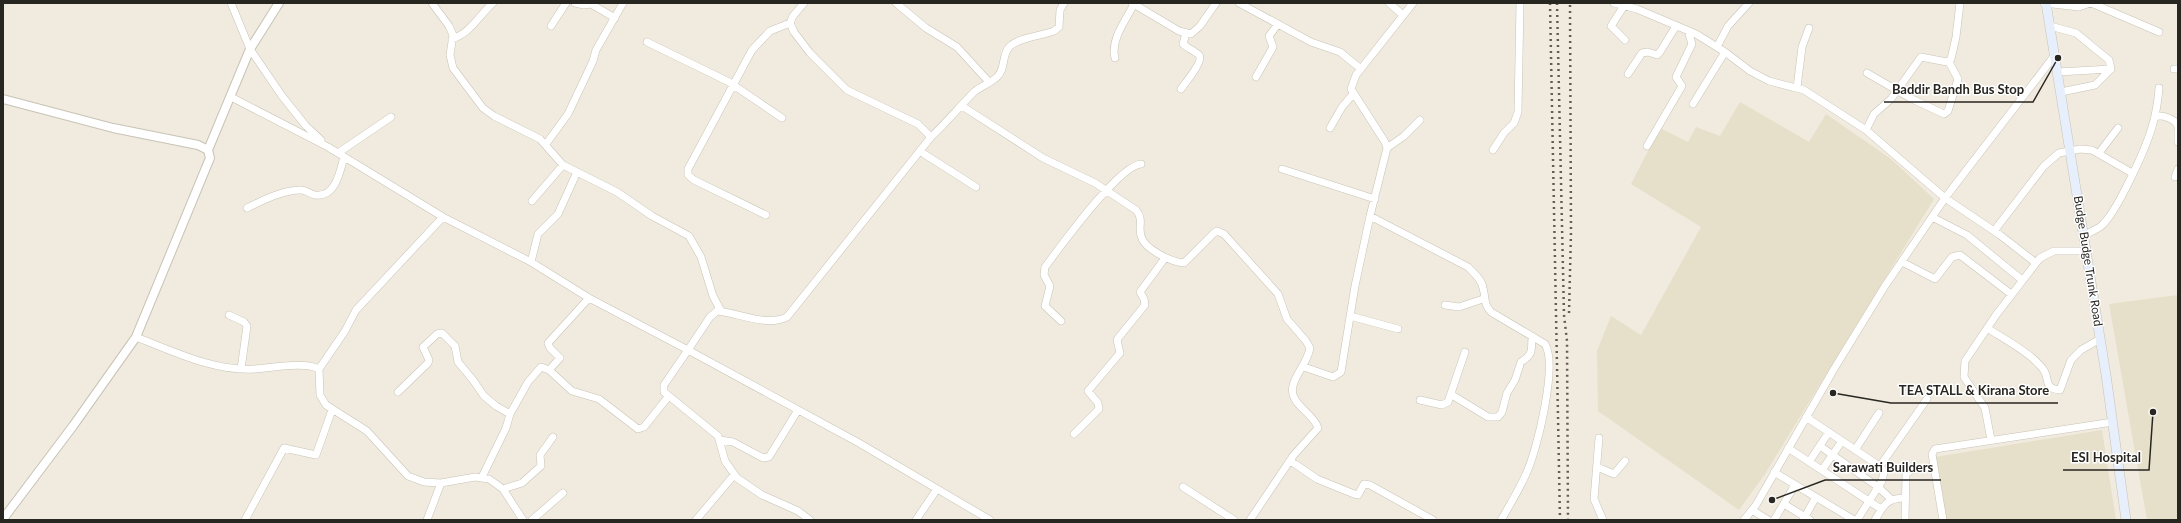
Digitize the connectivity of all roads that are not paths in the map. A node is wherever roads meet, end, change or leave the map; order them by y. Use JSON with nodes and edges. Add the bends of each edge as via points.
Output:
{"nodes":[{"id":1,"x":231,"y":3,"type":"edge"},
{"id":2,"x":279,"y":3,"type":"edge"},
{"id":3,"x":432,"y":3,"type":"edge"},
{"id":4,"x":493,"y":3,"type":"edge"},
{"id":5,"x":566,"y":3,"type":"edge"},
{"id":6,"x":575,"y":3,"type":"edge"},
{"id":7,"x":623,"y":3,"type":"edge"},
{"id":8,"x":804,"y":3,"type":"edge"},
{"id":9,"x":896,"y":3,"type":"edge"},
{"id":10,"x":1064,"y":3,"type":"edge"},
{"id":11,"x":1216,"y":3,"type":"edge"},
{"id":12,"x":1239,"y":3,"type":"edge"},
{"id":13,"x":1389,"y":3,"type":"edge"},
{"id":14,"x":1413,"y":3,"type":"edge"},
{"id":15,"x":1520,"y":3,"type":"edge"},
{"id":16,"x":1614,"y":3,"type":"edge"},
{"id":17,"x":1750,"y":3,"type":"edge"},
{"id":18,"x":1960,"y":3,"type":"edge"},
{"id":19,"x":2045,"y":3,"type":"edge"},
{"id":20,"x":2090,"y":3,"type":"edge"},
{"id":21,"x":1133,"y":4,"type":"edge"},
{"id":22,"x":1624,"y":6,"type":"junction"},
{"id":23,"x":1403,"y":15,"type":"junction"},
{"id":24,"x":615,"y":18,"type":"junction"},
{"id":25,"x":790,"y":23,"type":"junction"},
{"id":26,"x":1278,"y":24,"type":"junction"},
{"id":27,"x":551,"y":26,"type":"dead end"},
{"id":28,"x":1676,"y":26,"type":"junction"},
{"id":29,"x":2050,"y":26,"type":"junction"},
{"id":30,"x":1809,"y":28,"type":"dead end"},
{"id":31,"x":1688,"y":31,"type":"junction"},
{"id":32,"x":2159,"y":32,"type":"dead end"},
{"id":33,"x":1186,"y":33,"type":"junction"},
{"id":34,"x":452,"y":39,"type":"junction"},
{"id":35,"x":1625,"y":40,"type":"dead end"},
{"id":36,"x":647,"y":42,"type":"dead end"},
{"id":37,"x":1717,"y":47,"type":"junction"},
{"id":38,"x":250,"y":49,"type":"junction"},
{"id":39,"x":1725,"y":52,"type":"junction"},
{"id":40,"x":2055,"y":54,"type":"junction"},
{"id":41,"x":1115,"y":58,"type":"dead end"},
{"id":42,"x":1949,"y":62,"type":"junction"},
{"id":43,"x":1361,"y":69,"type":"junction"},
{"id":44,"x":2110,"y":69,"type":"junction"},
{"id":45,"x":2058,"y":72,"type":"junction"},
{"id":46,"x":1867,"y":73,"type":"dead end"},
{"id":47,"x":1628,"y":74,"type":"dead end"},
{"id":48,"x":1256,"y":77,"type":"dead end"},
{"id":49,"x":989,"y":82,"type":"junction"},
{"id":50,"x":733,"y":85,"type":"junction"},
{"id":51,"x":1798,"y":88,"type":"junction"},
{"id":52,"x":2159,"y":88,"type":"dead end"},
{"id":53,"x":1181,"y":89,"type":"dead end"},
{"id":54,"x":1897,"y":90,"type":"junction"},
{"id":55,"x":2061,"y":92,"type":"junction"},
{"id":56,"x":1353,"y":94,"type":"junction"},
{"id":57,"x":231,"y":97,"type":"junction"},
{"id":58,"x":3,"y":99,"type":"edge"},
{"id":59,"x":1693,"y":104,"type":"dead end"},
{"id":60,"x":962,"y":106,"type":"junction"},
{"id":61,"x":391,"y":117,"type":"dead end"},
{"id":62,"x":2155,"y":117,"type":"junction"},
{"id":63,"x":782,"y":118,"type":"dead end"},
{"id":64,"x":1420,"y":120,"type":"dead end"},
{"id":65,"x":2178,"y":126,"type":"edge"},
{"id":66,"x":1330,"y":128,"type":"dead end"},
{"id":67,"x":2118,"y":128,"type":"dead end"},
{"id":68,"x":1866,"y":130,"type":"junction"},
{"id":69,"x":2178,"y":130,"type":"edge"},
{"id":70,"x":931,"y":137,"type":"junction"},
{"id":71,"x":2178,"y":142,"type":"edge"},
{"id":72,"x":546,"y":144,"type":"junction"},
{"id":73,"x":1647,"y":146,"type":"dead end"},
{"id":74,"x":328,"y":147,"type":"junction"},
{"id":75,"x":1387,"y":148,"type":"junction"},
{"id":76,"x":208,"y":150,"type":"junction"},
{"id":77,"x":1493,"y":150,"type":"dead end"},
{"id":78,"x":2070,"y":150,"type":"junction"},
{"id":79,"x":921,"y":152,"type":"junction"},
{"id":80,"x":2099,"y":153,"type":"junction"},
{"id":81,"x":341,"y":155,"type":"junction"},
{"id":82,"x":1141,"y":164,"type":"dead end"},
{"id":83,"x":563,"y":165,"type":"junction"},
{"id":84,"x":1282,"y":169,"type":"dead end"},
{"id":85,"x":2178,"y":169,"type":"edge"},
{"id":86,"x":577,"y":172,"type":"junction"},
{"id":87,"x":2132,"y":173,"type":"junction"},
{"id":88,"x":2175,"y":177,"type":"dead end"},
{"id":89,"x":976,"y":187,"type":"dead end"},
{"id":90,"x":1106,"y":190,"type":"junction"},
{"id":91,"x":1945,"y":198,"type":"junction"},
{"id":92,"x":1374,"y":199,"type":"junction"},
{"id":93,"x":532,"y":201,"type":"dead end"},
{"id":94,"x":247,"y":208,"type":"dead end"},
{"id":95,"x":766,"y":215,"type":"dead end"},
{"id":96,"x":1370,"y":216,"type":"junction"},
{"id":97,"x":443,"y":217,"type":"junction"},
{"id":98,"x":1932,"y":217,"type":"junction"},
{"id":99,"x":1994,"y":231,"type":"junction"},
{"id":100,"x":2084,"y":235,"type":"junction"},
{"id":101,"x":2086,"y":251,"type":"junction"},
{"id":102,"x":1164,"y":258,"type":"junction"},
{"id":103,"x":531,"y":262,"type":"junction"},
{"id":104,"x":1902,"y":262,"type":"junction"},
{"id":105,"x":2036,"y":263,"type":"junction"},
{"id":106,"x":2022,"y":280,"type":"junction"},
{"id":107,"x":2011,"y":294,"type":"junction"},
{"id":108,"x":589,"y":298,"type":"junction"},
{"id":109,"x":1483,"y":299,"type":"junction"},
{"id":110,"x":1445,"y":305,"type":"dead end"},
{"id":111,"x":721,"y":312,"type":"junction"},
{"id":112,"x":230,"y":315,"type":"dead end"},
{"id":113,"x":1350,"y":316,"type":"junction"},
{"id":114,"x":1061,"y":321,"type":"dead end"},
{"id":115,"x":1987,"y":328,"type":"junction"},
{"id":116,"x":1398,"y":329,"type":"dead end"},
{"id":117,"x":1532,"y":336,"type":"junction"},
{"id":118,"x":136,"y":338,"type":"junction"},
{"id":119,"x":2100,"y":339,"type":"junction"},
{"id":120,"x":688,"y":350,"type":"junction"},
{"id":121,"x":1465,"y":352,"type":"dead end"},
{"id":122,"x":1304,"y":367,"type":"junction"},
{"id":123,"x":241,"y":369,"type":"junction"},
{"id":124,"x":319,"y":369,"type":"junction"},
{"id":125,"x":549,"y":370,"type":"junction"},
{"id":126,"x":398,"y":392,"type":"dead end"},
{"id":127,"x":1452,"y":395,"type":"junction"},
{"id":128,"x":668,"y":397,"type":"junction"},
{"id":129,"x":1927,"y":399,"type":"dead end"},
{"id":130,"x":1420,"y":400,"type":"dead end"},
{"id":131,"x":332,"y":410,"type":"junction"},
{"id":132,"x":798,"y":410,"type":"junction"},
{"id":133,"x":1879,"y":413,"type":"dead end"},
{"id":134,"x":510,"y":414,"type":"junction"},
{"id":135,"x":1806,"y":417,"type":"junction"},
{"id":136,"x":2113,"y":422,"type":"junction"},
{"id":137,"x":1829,"y":432,"type":"junction"},
{"id":138,"x":1074,"y":434,"type":"dead end"},
{"id":139,"x":553,"y":437,"type":"dead end"},
{"id":140,"x":1599,"y":438,"type":"dead end"},
{"id":141,"x":720,"y":440,"type":"junction"},
{"id":142,"x":1991,"y":440,"type":"junction"},
{"id":143,"x":1842,"y":441,"type":"junction"},
{"id":144,"x":1820,"y":446,"type":"junction"},
{"id":145,"x":1788,"y":448,"type":"junction"},
{"id":146,"x":1855,"y":450,"type":"junction"},
{"id":147,"x":1832,"y":455,"type":"junction"},
{"id":148,"x":1291,"y":460,"type":"junction"},
{"id":149,"x":1625,"y":461,"type":"dead end"},
{"id":150,"x":1809,"y":462,"type":"junction"},
{"id":151,"x":1880,"y":466,"type":"junction"},
{"id":152,"x":1597,"y":467,"type":"junction"},
{"id":153,"x":1934,"y":467,"type":"junction"},
{"id":154,"x":1822,"y":470,"type":"junction"},
{"id":155,"x":1774,"y":472,"type":"junction"},
{"id":156,"x":734,"y":475,"type":"junction"},
{"id":157,"x":482,"y":477,"type":"junction"},
{"id":158,"x":441,"y":482,"type":"junction"},
{"id":159,"x":1795,"y":485,"type":"junction"},
{"id":160,"x":1183,"y":487,"type":"dead end"},
{"id":161,"x":1878,"y":487,"type":"junction"},
{"id":162,"x":503,"y":489,"type":"junction"},
{"id":163,"x":937,"y":489,"type":"junction"},
{"id":164,"x":564,"y":492,"type":"dead end"},
{"id":165,"x":1816,"y":497,"type":"junction"},
{"id":166,"x":1904,"y":498,"type":"junction"},
{"id":167,"x":1891,"y":499,"type":"junction"},
{"id":168,"x":1869,"y":501,"type":"junction"},
{"id":169,"x":1784,"y":504,"type":"junction"},
{"id":170,"x":1881,"y":509,"type":"junction"},
{"id":171,"x":1752,"y":510,"type":"junction"},
{"id":172,"x":1421,"y":512,"type":"junction"},
{"id":173,"x":3,"y":518,"type":"edge"},
{"id":174,"x":1846,"y":518,"type":"edge"},
{"id":175,"x":1806,"y":519,"type":"edge"},
{"id":176,"x":245,"y":520,"type":"edge"},
{"id":177,"x":427,"y":520,"type":"edge"},
{"id":178,"x":523,"y":520,"type":"edge"},
{"id":179,"x":532,"y":520,"type":"edge"},
{"id":180,"x":696,"y":520,"type":"edge"},
{"id":181,"x":810,"y":520,"type":"edge"},
{"id":182,"x":916,"y":520,"type":"edge"},
{"id":183,"x":990,"y":520,"type":"edge"},
{"id":184,"x":1234,"y":520,"type":"edge"},
{"id":185,"x":1250,"y":520,"type":"edge"},
{"id":186,"x":1417,"y":520,"type":"edge"},
{"id":187,"x":1433,"y":520,"type":"edge"},
{"id":188,"x":1502,"y":520,"type":"edge"},
{"id":189,"x":1603,"y":520,"type":"edge"},
{"id":190,"x":1744,"y":520,"type":"edge"},
{"id":191,"x":1766,"y":520,"type":"edge"},
{"id":192,"x":1774,"y":520,"type":"edge"},
{"id":193,"x":1856,"y":520,"type":"edge"},
{"id":194,"x":1875,"y":520,"type":"edge"},
{"id":195,"x":1905,"y":520,"type":"edge"},
{"id":196,"x":1943,"y":520,"type":"edge"},
{"id":197,"x":2126,"y":520,"type":"edge"}],
"edges":[{"from":1,"to":38,"type":"street"},
{"from":2,"to":38,"type":"street"},
{"from":3,"to":34,"type":"street","via":[[449,26]]},
{"from":4,"to":34,"type":"street","via":[[468,32]]},
{"from":5,"to":27,"type":"street"},
{"from":6,"to":24,"type":"street","via":[[584,6],[591,4]]},
{"from":7,"to":24,"type":"street"},
{"from":8,"to":25,"type":"street"},
{"from":9,"to":49,"type":"street","via":[[926,28],[957,47]]},
{"from":10,"to":49,"type":"street","via":[[1060,10],[1059,27],[1010,47],[1005,54],[1001,72]]},
{"from":11,"to":33,"type":"street","via":[[1196,31]]},
{"from":12,"to":26,"type":"street"},
{"from":13,"to":23,"type":"street"},
{"from":14,"to":23,"type":"street"},
{"from":15,"to":77,"type":"street","via":[[1518,112],[1514,124],[1504,133]]},
{"from":16,"to":22,"type":"street"},
{"from":17,"to":37,"type":"street","via":[[1728,26]]},
{"from":18,"to":42,"type":"street","via":[[1955,47]]},
{"from":19,"to":20,"type":"street","via":[[2079,7]]},
{"from":19,"to":29,"type":"main road","name":"Budge Budge Trunk Road"},
{"from":20,"to":32,"type":"street"},
{"from":21,"to":33,"type":"street"},
{"from":21,"to":41,"type":"street","via":[[1116,40]]},
{"from":22,"to":28,"type":"street"},
{"from":22,"to":35,"type":"street","via":[[1611,26]]},
{"from":23,"to":43,"type":"street"},
{"from":24,"to":72,"type":"street","via":[[596,50],[568,114]]},
{"from":25,"to":50,"type":"street","via":[[770,31],[760,40]]},
{"from":25,"to":70,"type":"street","via":[[810,53],[847,90],[918,124]]},
{"from":26,"to":43,"type":"street","via":[[1311,42],[1336,50]]},
{"from":26,"to":48,"type":"street","via":[[1269,36],[1273,45],[1272,50]]},
{"from":28,"to":31,"type":"street"},
{"from":28,"to":47,"type":"street","via":[[1657,55],[1642,53]]},
{"from":29,"to":40,"type":"main road","name":"Budge Budge Trunk Road"},
{"from":29,"to":44,"type":"street","via":[[2076,32],[2109,60]]},
{"from":30,"to":51,"type":"street","via":[[1802,47]]},
{"from":31,"to":37,"type":"street"},
{"from":31,"to":73,"type":"street","via":[[1692,44],[1676,77],[1682,86]]},
{"from":33,"to":53,"type":"street","via":[[1182,44],[1200,58],[1199,64]]},
{"from":34,"to":72,"type":"street","via":[[450,55],[453,68],[484,108]]},
{"from":36,"to":50,"type":"street"},
{"from":37,"to":39,"type":"street"},
{"from":38,"to":57,"type":"street"},
{"from":38,"to":74,"type":"street","via":[[282,96],[306,126]]},
{"from":39,"to":51,"type":"street","via":[[1758,76],[1780,85]]},
{"from":39,"to":59,"type":"street"},
{"from":40,"to":45,"type":"main road","name":"Budge Budge Trunk Road"},
{"from":40,"to":91,"type":"street"},
{"from":42,"to":54,"type":"street","via":[[1921,58]]},
{"from":42,"to":54,"type":"street","via":[[1958,79],[1946,114],[1938,113]]},
{"from":43,"to":56,"type":"street","via":[[1353,81]]},
{"from":44,"to":45,"type":"street"},
{"from":44,"to":55,"type":"street","via":[[2095,85]]},
{"from":45,"to":55,"type":"main road","name":"Budge Budge Trunk Road"},
{"from":46,"to":54,"type":"street"},
{"from":49,"to":60,"type":"street"},
{"from":50,"to":63,"type":"street"},
{"from":50,"to":95,"type":"street","via":[[688,169],[688,175]]},
{"from":51,"to":68,"type":"street"},
{"from":52,"to":62,"type":"street"},
{"from":54,"to":68,"type":"street","via":[[1892,99],[1874,114]]},
{"from":55,"to":78,"type":"main road","name":"Budge Budge Trunk Road"},
{"from":56,"to":66,"type":"street"},
{"from":56,"to":75,"type":"street"},
{"from":57,"to":74,"type":"street"},
{"from":57,"to":76,"type":"street"},
{"from":58,"to":76,"type":"street","via":[[113,128],[198,145]]},
{"from":60,"to":70,"type":"street"},
{"from":60,"to":90,"type":"street","via":[[1043,158]]},
{"from":61,"to":81,"type":"street"},
{"from":62,"to":65,"type":"street","via":[[2167,118],[2176,122]]},
{"from":62,"to":87,"type":"street"},
{"from":64,"to":75,"type":"street"},
{"from":67,"to":80,"type":"street"},
{"from":68,"to":91,"type":"street"},
{"from":69,"to":71,"type":"street"},
{"from":70,"to":79,"type":"street"},
{"from":72,"to":83,"type":"street"},
{"from":74,"to":81,"type":"street"},
{"from":75,"to":92,"type":"street"},
{"from":76,"to":118,"type":"street","via":[[210,158]]},
{"from":78,"to":80,"type":"street","via":[[2080,149]]},
{"from":78,"to":99,"type":"street","via":[[2053,156]]},
{"from":78,"to":100,"type":"main road","name":"Budge Budge Trunk Road"},
{"from":79,"to":89,"type":"street"},
{"from":79,"to":111,"type":"street","via":[[787,317],[779,320],[749,318]]},
{"from":80,"to":87,"type":"street"},
{"from":81,"to":94,"type":"street","via":[[335,186],[330,191],[318,196],[300,190],[267,199]]},
{"from":81,"to":97,"type":"street"},
{"from":82,"to":90,"type":"street","via":[[1129,168]]},
{"from":83,"to":86,"type":"street"},
{"from":83,"to":93,"type":"street"},
{"from":84,"to":92,"type":"street"},
{"from":85,"to":88,"type":"street"},
{"from":86,"to":103,"type":"street","via":[[558,214],[538,234]]},
{"from":86,"to":111,"type":"street","via":[[617,192],[652,216],[690,236],[702,257],[713,296]]},
{"from":87,"to":100,"type":"street","via":[[2106,221]]},
{"from":90,"to":102,"type":"street","via":[[1140,215],[1141,238]]},
{"from":90,"to":114,"type":"street","via":[[1043,271],[1050,286],[1045,306]]},
{"from":91,"to":98,"type":"street"},
{"from":91,"to":99,"type":"street"},
{"from":92,"to":96,"type":"street"},
{"from":96,"to":109,"type":"street","via":[[1468,268],[1484,287]]},
{"from":96,"to":113,"type":"street"},
{"from":97,"to":103,"type":"street"},
{"from":97,"to":124,"type":"street","via":[[356,310]]},
{"from":98,"to":104,"type":"street"},
{"from":98,"to":106,"type":"street","via":[[1967,235]]},
{"from":99,"to":105,"type":"street"},
{"from":100,"to":101,"type":"main road","name":"Budge Budge Trunk Road"},
{"from":101,"to":105,"type":"street","via":[[2054,251]]},
{"from":101,"to":119,"type":"main road","name":"Budge Budge Trunk Road"},
{"from":102,"to":122,"type":"street","via":[[1180,263],[1187,262],[1214,233],[1224,234],[1278,294],[1287,319],[1308,344],[1309,353]]},
{"from":102,"to":138,"type":"street","via":[[1140,292],[1145,305],[1119,337],[1120,352],[1090,387],[1089,394],[1098,403],[1099,409]]},
{"from":103,"to":108,"type":"street"},
{"from":104,"to":107,"type":"street","via":[[1935,279],[1952,258],[1960,255]]},
{"from":104,"to":135,"type":"street"},
{"from":105,"to":106,"type":"street"},
{"from":106,"to":107,"type":"street"},
{"from":107,"to":115,"type":"street"},
{"from":108,"to":120,"type":"street"},
{"from":108,"to":125,"type":"street","via":[[548,343],[560,358]]},
{"from":109,"to":110,"type":"street","via":[[1459,307]]},
{"from":109,"to":117,"type":"street","via":[[1491,312]]},
{"from":111,"to":120,"type":"street","via":[[710,316]]},
{"from":112,"to":123,"type":"street","via":[[247,326]]},
{"from":113,"to":116,"type":"street"},
{"from":113,"to":122,"type":"street","via":[[1342,372],[1332,376]]},
{"from":115,"to":119,"type":"street","via":[[2033,360],[2043,369],[2048,385],[2052,389],[2060,390],[2071,360],[2081,350]]},
{"from":115,"to":142,"type":"street","via":[[1963,368],[1964,377],[1985,408]]},
{"from":117,"to":127,"type":"street","via":[[1531,355],[1521,362],[1498,417],[1488,417]]},
{"from":117,"to":188,"type":"street","via":[[1549,349],[1550,360],[1540,432],[1526,475]]},
{"from":118,"to":123,"type":"street","via":[[188,356]]},
{"from":118,"to":173,"type":"street"},
{"from":119,"to":136,"type":"main road","name":"Budge Budge Trunk Road"},
{"from":120,"to":128,"type":"street","via":[[664,385],[663,390]]},
{"from":120,"to":132,"type":"street"},
{"from":121,"to":127,"type":"street"},
{"from":122,"to":148,"type":"street","via":[[1294,380],[1292,391],[1300,406],[1318,428]]},
{"from":123,"to":124,"type":"street","via":[[300,365]]},
{"from":124,"to":131,"type":"street","via":[[320,394]]},
{"from":125,"to":128,"type":"street","via":[[572,391],[596,397],[638,429],[644,427]]},
{"from":125,"to":134,"type":"street","via":[[540,368],[528,382]]},
{"from":126,"to":134,"type":"street","via":[[428,363],[424,347],[437,334],[442,333],[455,346],[458,362],[484,396]]},
{"from":127,"to":130,"type":"street","via":[[1448,402],[1442,405]]},
{"from":128,"to":141,"type":"street"},
{"from":129,"to":151,"type":"street"},
{"from":131,"to":158,"type":"street","via":[[367,430],[408,476],[424,482]]},
{"from":131,"to":176,"type":"street","via":[[316,455],[284,448]]},
{"from":132,"to":141,"type":"street","via":[[769,458],[764,458],[733,442]]},
{"from":132,"to":163,"type":"street"},
{"from":133,"to":146,"type":"street"},
{"from":134,"to":157,"type":"street","via":[[506,428]]},
{"from":135,"to":137,"type":"street"},
{"from":135,"to":145,"type":"street"},
{"from":136,"to":142,"type":"street"},
{"from":136,"to":197,"type":"main road","name":"Budge Budge Trunk Road"},
{"from":137,"to":143,"type":"street"},
{"from":137,"to":144,"type":"street"},
{"from":139,"to":162,"type":"street","via":[[540,455],[541,466],[522,483]]},
{"from":140,"to":152,"type":"street"},
{"from":141,"to":156,"type":"street","via":[[725,461]]},
{"from":142,"to":153,"type":"street","via":[[1935,449],[1932,454]]},
{"from":143,"to":146,"type":"street"},
{"from":143,"to":147,"type":"street"},
{"from":144,"to":147,"type":"street"},
{"from":144,"to":150,"type":"street"},
{"from":145,"to":150,"type":"street"},
{"from":145,"to":155,"type":"street"},
{"from":146,"to":151,"type":"street"},
{"from":147,"to":154,"type":"street"},
{"from":147,"to":161,"type":"street"},
{"from":148,"to":172,"type":"street","via":[[1293,464],[1329,485],[1356,495],[1366,484]]},
{"from":148,"to":185,"type":"street"},
{"from":149,"to":152,"type":"street","via":[[1614,474]]},
{"from":150,"to":154,"type":"street"},
{"from":151,"to":161,"type":"street","via":[[1885,475]]},
{"from":152,"to":189,"type":"street","via":[[1595,502]]},
{"from":153,"to":166,"type":"street","via":[[1908,472],[1904,480]]},
{"from":153,"to":196,"type":"street"},
{"from":154,"to":168,"type":"street"},
{"from":155,"to":159,"type":"street"},
{"from":155,"to":171,"type":"street"},
{"from":156,"to":180,"type":"street"},
{"from":156,"to":181,"type":"street","via":[[757,492],[798,511]]},
{"from":157,"to":158,"type":"street"},
{"from":157,"to":162,"type":"street"},
{"from":158,"to":177,"type":"street"},
{"from":159,"to":165,"type":"street"},
{"from":159,"to":169,"type":"street"},
{"from":160,"to":184,"type":"street"},
{"from":161,"to":167,"type":"street"},
{"from":161,"to":168,"type":"street"},
{"from":162,"to":178,"type":"street"},
{"from":163,"to":182,"type":"street"},
{"from":163,"to":183,"type":"street"},
{"from":164,"to":179,"type":"street"},
{"from":165,"to":174,"type":"street"},
{"from":165,"to":175,"type":"street"},
{"from":166,"to":167,"type":"street"},
{"from":166,"to":195,"type":"street"},
{"from":167,"to":170,"type":"street"},
{"from":168,"to":170,"type":"street"},
{"from":168,"to":193,"type":"street"},
{"from":169,"to":175,"type":"street"},
{"from":169,"to":192,"type":"street"},
{"from":170,"to":194,"type":"street"},
{"from":171,"to":190,"type":"street"},
{"from":171,"to":191,"type":"street"},
{"from":172,"to":186,"type":"street"},
{"from":172,"to":187,"type":"street"},
{"from":174,"to":193,"type":"street"}]}
